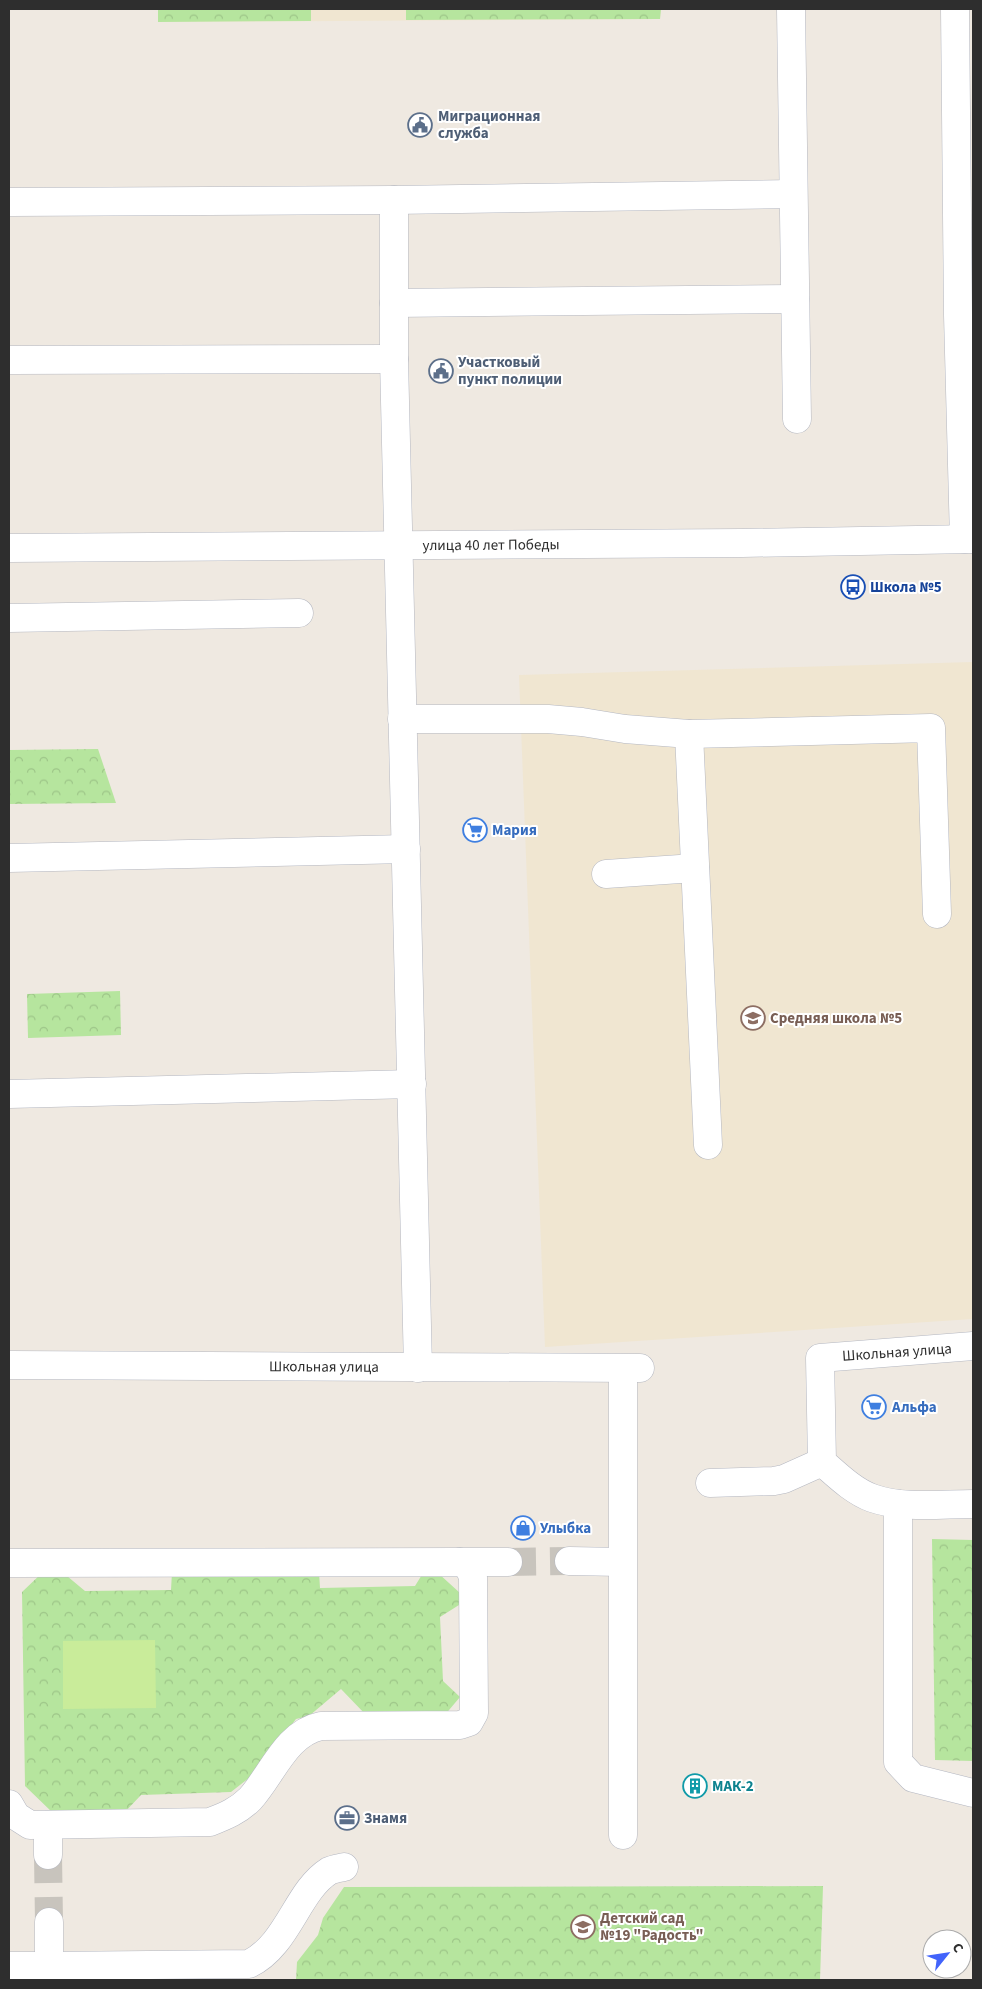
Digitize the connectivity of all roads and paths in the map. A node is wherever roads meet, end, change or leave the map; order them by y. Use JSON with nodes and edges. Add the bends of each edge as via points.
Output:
{"nodes":[{"id":1,"x":791,"y":9,"type":"edge"},
{"id":2,"x":955,"y":9,"type":"edge"},
{"id":3,"x":965,"y":146,"type":"edge"},
{"id":4,"x":793,"y":194,"type":"junction"},
{"id":5,"x":394,"y":200,"type":"junction"},
{"id":6,"x":9,"y":202,"type":"edge"},
{"id":7,"x":795,"y":298,"type":"junction"},
{"id":8,"x":394,"y":303,"type":"junction"},
{"id":9,"x":966,"y":315,"type":"edge"},
{"id":10,"x":394,"y":359,"type":"junction"},
{"id":11,"x":9,"y":360,"type":"edge"},
{"id":12,"x":797,"y":419,"type":"dead end"},
{"id":13,"x":969,"y":539,"type":"edge"},
{"id":14,"x":398,"y":545,"type":"junction"},
{"id":15,"x":9,"y":548,"type":"edge"},
{"id":16,"x":299,"y":613,"type":"dead end"},
{"id":17,"x":9,"y":618,"type":"edge"},
{"id":18,"x":402,"y":719,"type":"junction"},
{"id":19,"x":689,"y":734,"type":"junction"},
{"id":20,"x":406,"y":849,"type":"junction"},
{"id":21,"x":9,"y":858,"type":"edge"},
{"id":22,"x":695,"y":868,"type":"junction"},
{"id":23,"x":606,"y":874,"type":"dead end"},
{"id":24,"x":937,"y":914,"type":"dead end"},
{"id":25,"x":412,"y":1084,"type":"junction"},
{"id":26,"x":9,"y":1094,"type":"edge"},
{"id":27,"x":708,"y":1145,"type":"dead end"},
{"id":28,"x":973,"y":1346,"type":"edge"},
{"id":29,"x":9,"y":1365,"type":"edge"},
{"id":30,"x":418,"y":1368,"type":"junction"},
{"id":31,"x":822,"y":1462,"type":"junction"},
{"id":32,"x":710,"y":1482,"type":"dead end"},
{"id":33,"x":898,"y":1504,"type":"junction"},
{"id":34,"x":973,"y":1504,"type":"edge"},
{"id":35,"x":569,"y":1561,"type":"tunnel mouth"},
{"id":36,"x":460,"y":1562,"type":"junction"},
{"id":37,"x":508,"y":1562,"type":"tunnel mouth"},
{"id":38,"x":621,"y":1562,"type":"junction"},
{"id":39,"x":9,"y":1563,"type":"edge"},
{"id":40,"x":973,"y":1794,"type":"edge"},
{"id":41,"x":9,"y":1804,"type":"edge"},
{"id":42,"x":48,"y":1825,"type":"junction"},
{"id":43,"x":623,"y":1835,"type":"dead end"},
{"id":44,"x":48,"y":1855,"type":"tunnel mouth"},
{"id":45,"x":344,"y":1867,"type":"dead end"},
{"id":46,"x":49,"y":1922,"type":"tunnel mouth"},
{"id":47,"x":9,"y":1966,"type":"edge"},
{"id":48,"x":66,"y":1970,"type":"edge"}],
"edges":[{"from":1,"to":4,"type":"street"},
{"from":2,"to":3,"type":"street"},
{"from":3,"to":9,"type":"street"},
{"from":4,"to":5,"type":"street"},
{"from":4,"to":7,"type":"street"},
{"from":5,"to":6,"type":"street"},
{"from":5,"to":8,"type":"street"},
{"from":7,"to":8,"type":"street"},
{"from":7,"to":12,"type":"street"},
{"from":8,"to":10,"type":"street"},
{"from":9,"to":13,"type":"street"},
{"from":10,"to":11,"type":"street"},
{"from":10,"to":14,"type":"street"},
{"from":13,"to":14,"type":"street","name":"улица 40 лет Победы"},
{"from":14,"to":15,"type":"street","name":"улица 40 лет Победы"},
{"from":14,"to":18,"type":"street"},
{"from":16,"to":17,"type":"street"},
{"from":18,"to":19,"type":"street","via":[[548,719]]},
{"from":18,"to":20,"type":"street"},
{"from":19,"to":22,"type":"street"},
{"from":19,"to":24,"type":"street","via":[[931,728]]},
{"from":20,"to":21,"type":"street"},
{"from":20,"to":25,"type":"street"},
{"from":22,"to":23,"type":"street"},
{"from":22,"to":27,"type":"street"},
{"from":25,"to":26,"type":"street"},
{"from":25,"to":30,"type":"street"},
{"from":28,"to":31,"type":"street","name":"Школьная улица","via":[[820,1358]]},
{"from":29,"to":30,"type":"street","name":"Школьная улица"},
{"from":30,"to":38,"type":"street","name":"Школьная улица","via":[[631,1368]]},
{"from":31,"to":32,"type":"street","via":[[774,1481]]},
{"from":31,"to":33,"type":"street","via":[[872,1498]]},
{"from":33,"to":34,"type":"street"},
{"from":33,"to":40,"type":"street","via":[[898,1762],[913,1778]]},
{"from":35,"to":38,"type":"street"},
{"from":36,"to":37,"type":"street"},
{"from":36,"to":39,"type":"street"},
{"from":36,"to":42,"type":"street","via":[[469,1567],[473,1577],[474,1713],[469,1722],[460,1725],[320,1726],[308,1729],[297,1737],[250,1799],[232,1814],[210,1822]]},
{"from":38,"to":43,"type":"street"},
{"from":41,"to":42,"type":"street","via":[[16,1816],[30,1825]]},
{"from":42,"to":44,"type":"street"},
{"from":45,"to":48,"type":"street","via":[[330,1871],[316,1884],[272,1948],[249,1964]]},
{"from":46,"to":48,"type":"street"},
{"from":47,"to":48,"type":"street"}]}
